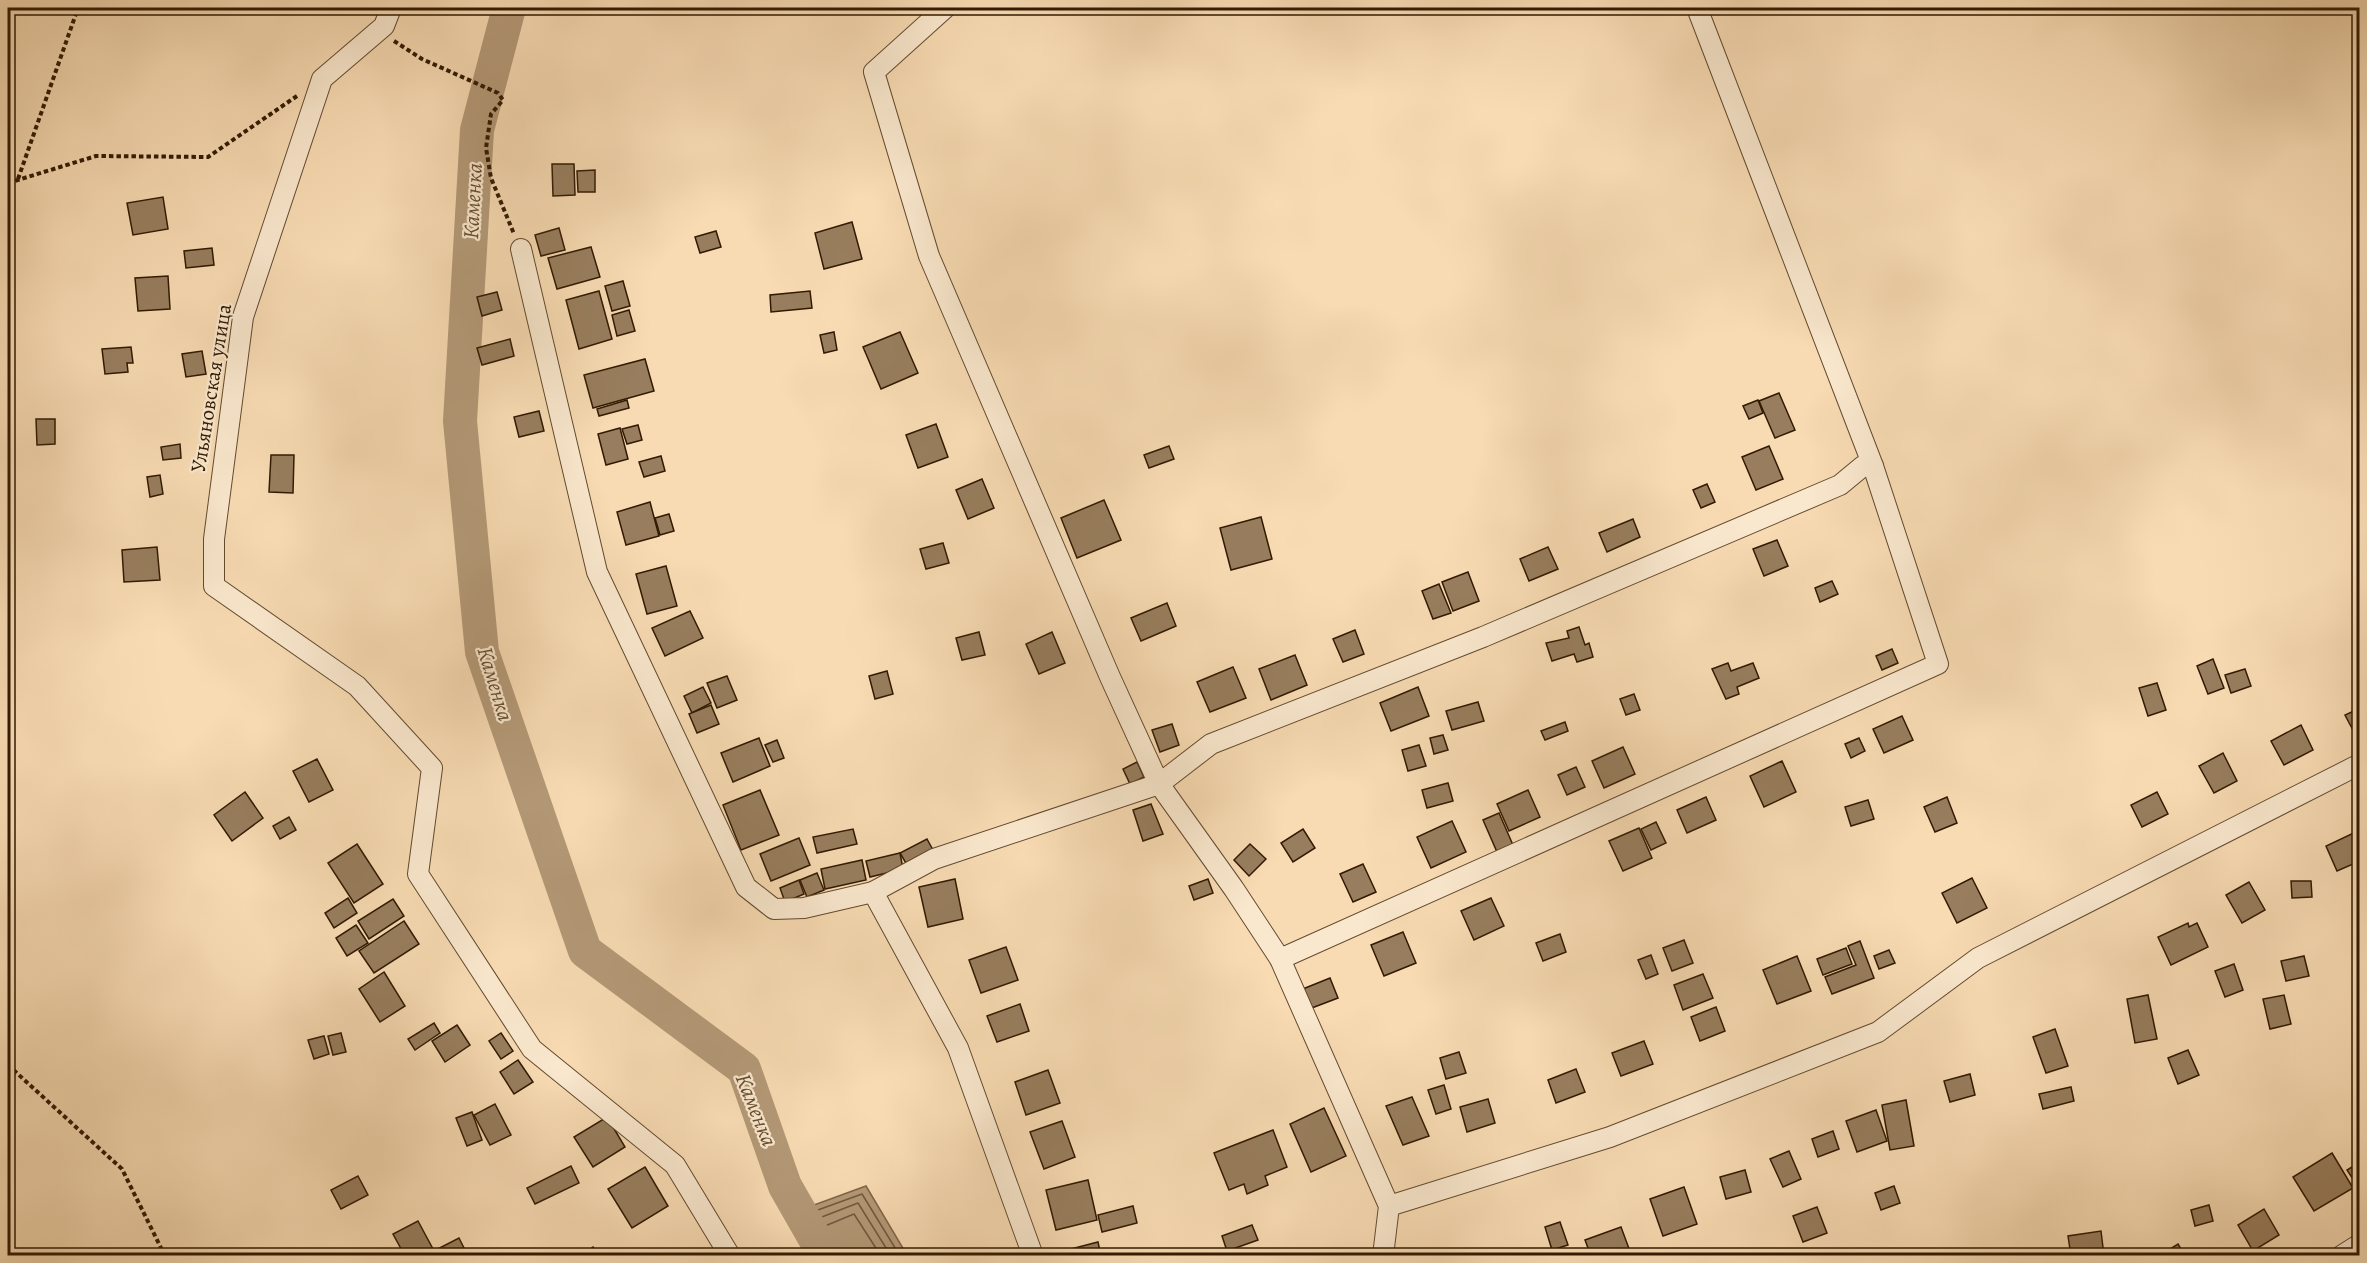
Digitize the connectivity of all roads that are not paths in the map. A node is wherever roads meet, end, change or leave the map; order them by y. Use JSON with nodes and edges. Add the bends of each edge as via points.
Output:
{"nodes":[{"id":1,"x":945,"y":8,"type":"edge"},
{"id":2,"x":1697,"y":8,"type":"edge"},
{"id":3,"x":388,"y":17,"type":"edge"},
{"id":4,"x":521,"y":249,"type":"road end"},
{"id":5,"x":1873,"y":466,"type":"junction"},
{"id":6,"x":2360,"y":764,"type":"edge"},
{"id":7,"x":1159,"y":784,"type":"junction"},
{"id":8,"x":873,"y":892,"type":"junction"},
{"id":9,"x":1280,"y":959,"type":"junction"},
{"id":10,"x":1389,"y":1206,"type":"junction"},
{"id":11,"x":2360,"y":1244,"type":"edge"},
{"id":12,"x":730,"y":1255,"type":"edge"},
{"id":13,"x":1033,"y":1256,"type":"edge"},
{"id":14,"x":1383,"y":1256,"type":"edge"},
{"id":15,"x":2341,"y":1256,"type":"edge"}],
"edges":[{"from":1,"to":7,"type":"street","via":[[874,72],[928,256]]},
{"from":2,"to":5,"type":"street"},
{"from":3,"to":12,"type":"street","name":"Ульяновская улица","via":[[322,79],[243,317],[214,539],[214,586],[357,686],[432,768],[418,874],[532,1049],[675,1166]]},
{"from":4,"to":8,"type":"street","via":[[597,572],[746,887],[774,909],[804,908]]},
{"from":5,"to":7,"type":"street","via":[[1863,466],[1840,485],[1483,637],[1211,744]]},
{"from":5,"to":9,"type":"street","via":[[1938,664]]},
{"from":6,"to":10,"type":"street","via":[[1978,958],[1878,1032],[1610,1137]]},
{"from":7,"to":8,"type":"street","via":[[934,859]]},
{"from":7,"to":9,"type":"street"},
{"from":8,"to":13,"type":"street","via":[[958,1048]]},
{"from":9,"to":10,"type":"street"},
{"from":10,"to":14,"type":"street"},
{"from":11,"to":15,"type":"street"}]}
